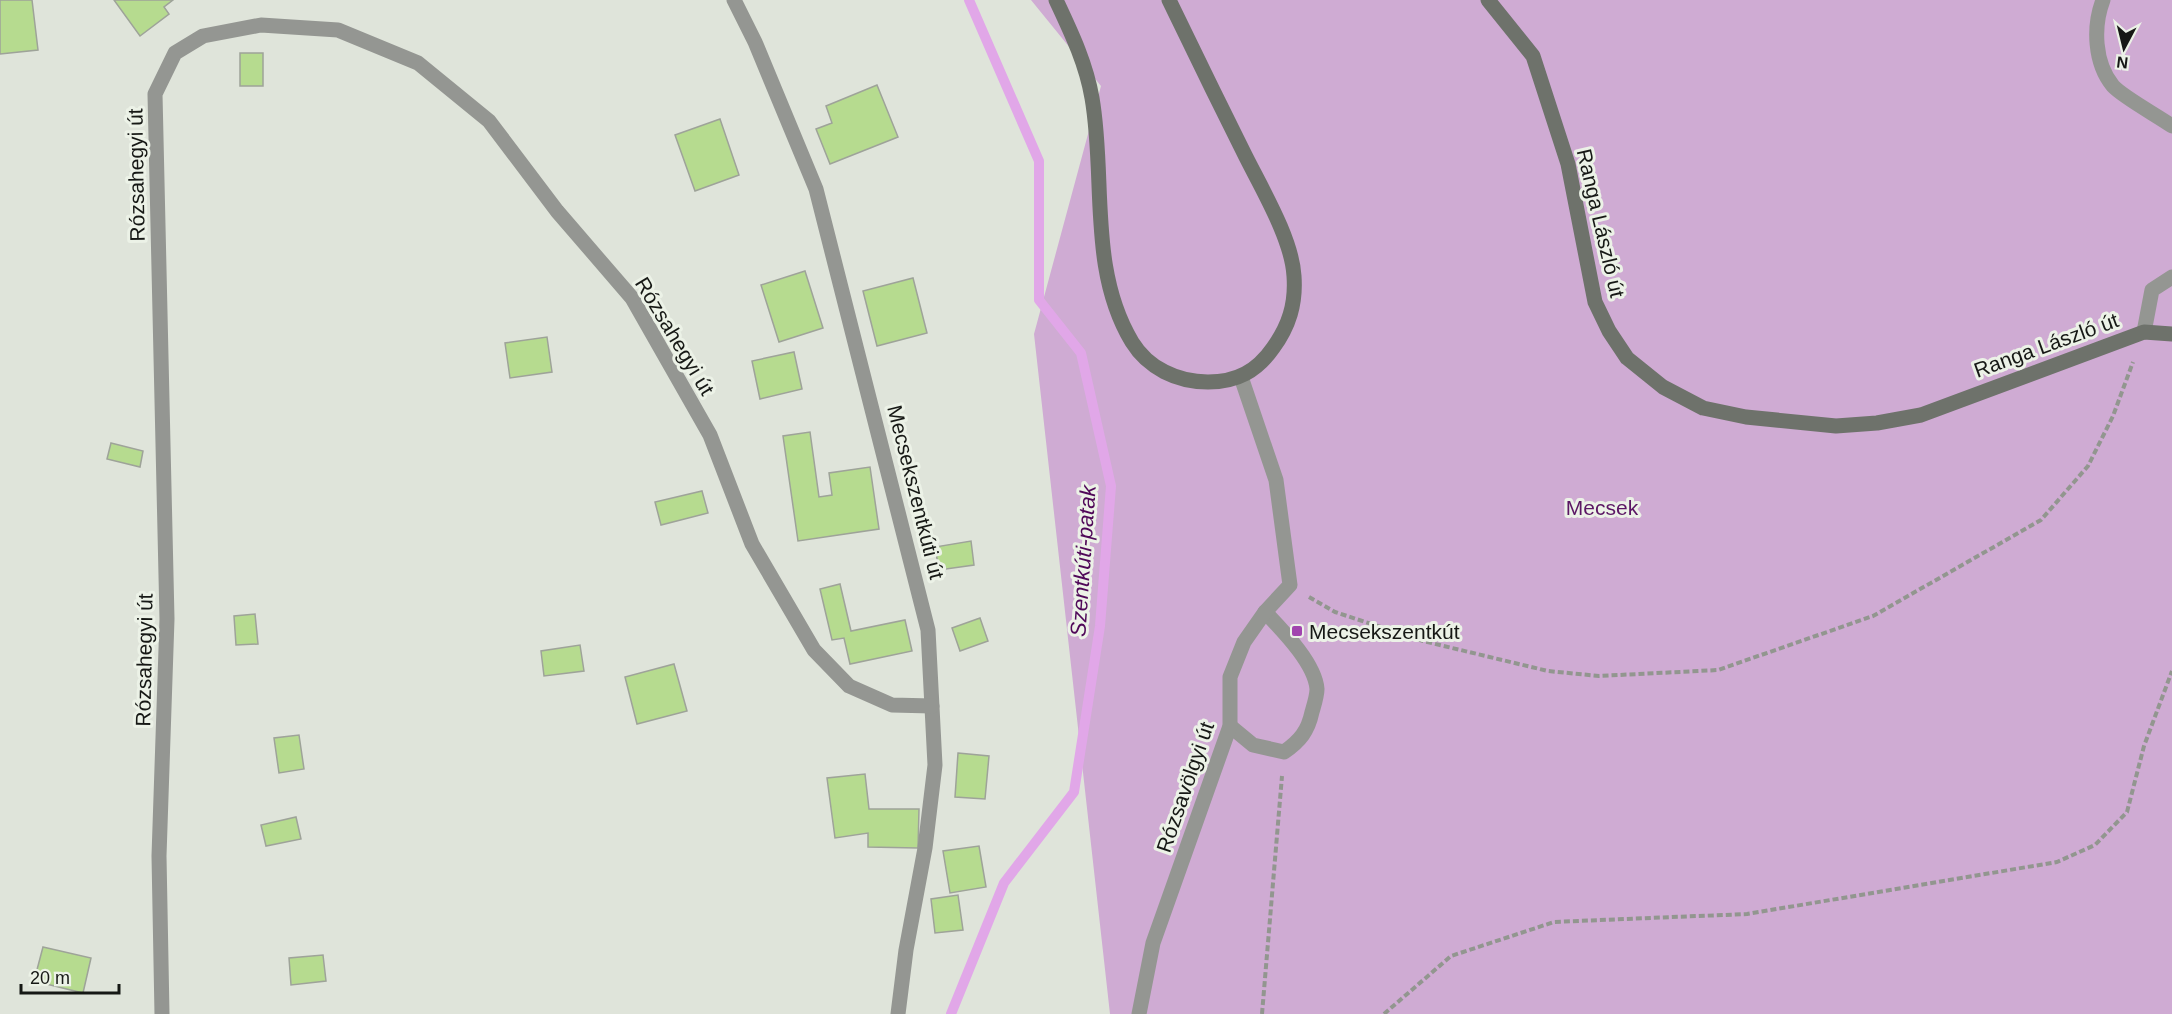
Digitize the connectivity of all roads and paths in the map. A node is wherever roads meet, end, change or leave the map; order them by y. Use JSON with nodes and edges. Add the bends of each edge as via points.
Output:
{"nodes":[{"id":1,"x":734,"y":0,"type":"edge"},
{"id":2,"x":1056,"y":0,"type":"edge"},
{"id":3,"x":1169,"y":0,"type":"edge"},
{"id":4,"x":1488,"y":0,"type":"edge"},
{"id":5,"x":2103,"y":0,"type":"edge"},
{"id":6,"x":2172,"y":126,"type":"edge"},
{"id":7,"x":2172,"y":277,"type":"edge"},
{"id":8,"x":2144,"y":332,"type":"junction"},
{"id":9,"x":2172,"y":334,"type":"edge"},
{"id":10,"x":1241,"y":377,"type":"junction"},
{"id":11,"x":1290,"y":585,"type":"junction"},
{"id":12,"x":1265,"y":612,"type":"junction"},
{"id":13,"x":2172,"y":672,"type":"edge"},
{"id":14,"x":932,"y":706,"type":"junction"},
{"id":15,"x":1230,"y":726,"type":"junction"},
{"id":16,"x":1284,"y":752,"type":"junction"},
{"id":17,"x":162,"y":1014,"type":"edge"},
{"id":18,"x":898,"y":1014,"type":"edge"},
{"id":19,"x":1139,"y":1014,"type":"edge"},
{"id":20,"x":1262,"y":1014,"type":"edge"},
{"id":21,"x":1384,"y":1014,"type":"edge"}],
"edges":[{"from":1,"to":14,"type":"street","name":"Mecsekszentkúti út","via":[[816,189],[928,630]]},
{"from":2,"to":10,"type":"main road","via":[[1080,51],[1092,98],[1105,273],[1131,341],[1146,362],[1182,379],[1209,382]]},
{"from":3,"to":10,"type":"main road","via":[[1280,225],[1294,275],[1292,318],[1261,365]]},
{"from":4,"to":8,"type":"main road","name":"Ranga László út","via":[[1533,56],[1568,164],[1595,302],[1604,321],[1627,358],[1683,398],[1703,408],[1787,423],[1877,423],[1921,415]]},
{"from":5,"to":6,"type":"street","via":[[2098,14],[2097,53],[2114,86]]},
{"from":7,"to":8,"type":"street","via":[[2152,290]]},
{"from":8,"to":9,"type":"main road","name":"Ranga László út"},
{"from":8,"to":11,"type":"path","via":[[2113,416],[2088,466],[2041,520],[1873,616],[1718,670],[1599,676],[1548,671],[1423,640],[1335,612]]},
{"from":10,"to":11,"type":"street","via":[[1276,480]]},
{"from":11,"to":12,"type":"street","name":"Rózsavölgyi út"},
{"from":12,"to":15,"type":"street","name":"Rózsavölgyi út","via":[[1244,642],[1230,677]]},
{"from":12,"to":16,"type":"street","via":[[1308,665],[1317,688],[1302,739]]},
{"from":13,"to":21,"type":"path","via":[[2144,746],[2127,812],[2095,845],[2067,858],[1747,914],[1554,922],[1451,956]]},
{"from":14,"to":17,"type":"street","name":"Rózsahegyi út","via":[[892,705],[849,686],[814,650],[752,544],[710,435],[632,298],[557,210],[489,120],[418,63],[338,30],[261,25],[203,36],[175,54],[155,94],[167,619],[159,856]]},
{"from":14,"to":18,"type":"street","name":"Mecsekszentkúti út","via":[[935,765]]},
{"from":15,"to":16,"type":"street","via":[[1253,745]]},
{"from":15,"to":19,"type":"street","name":"Rózsavölgyi út","via":[[1153,943]]},
{"from":16,"to":20,"type":"path"}]}
